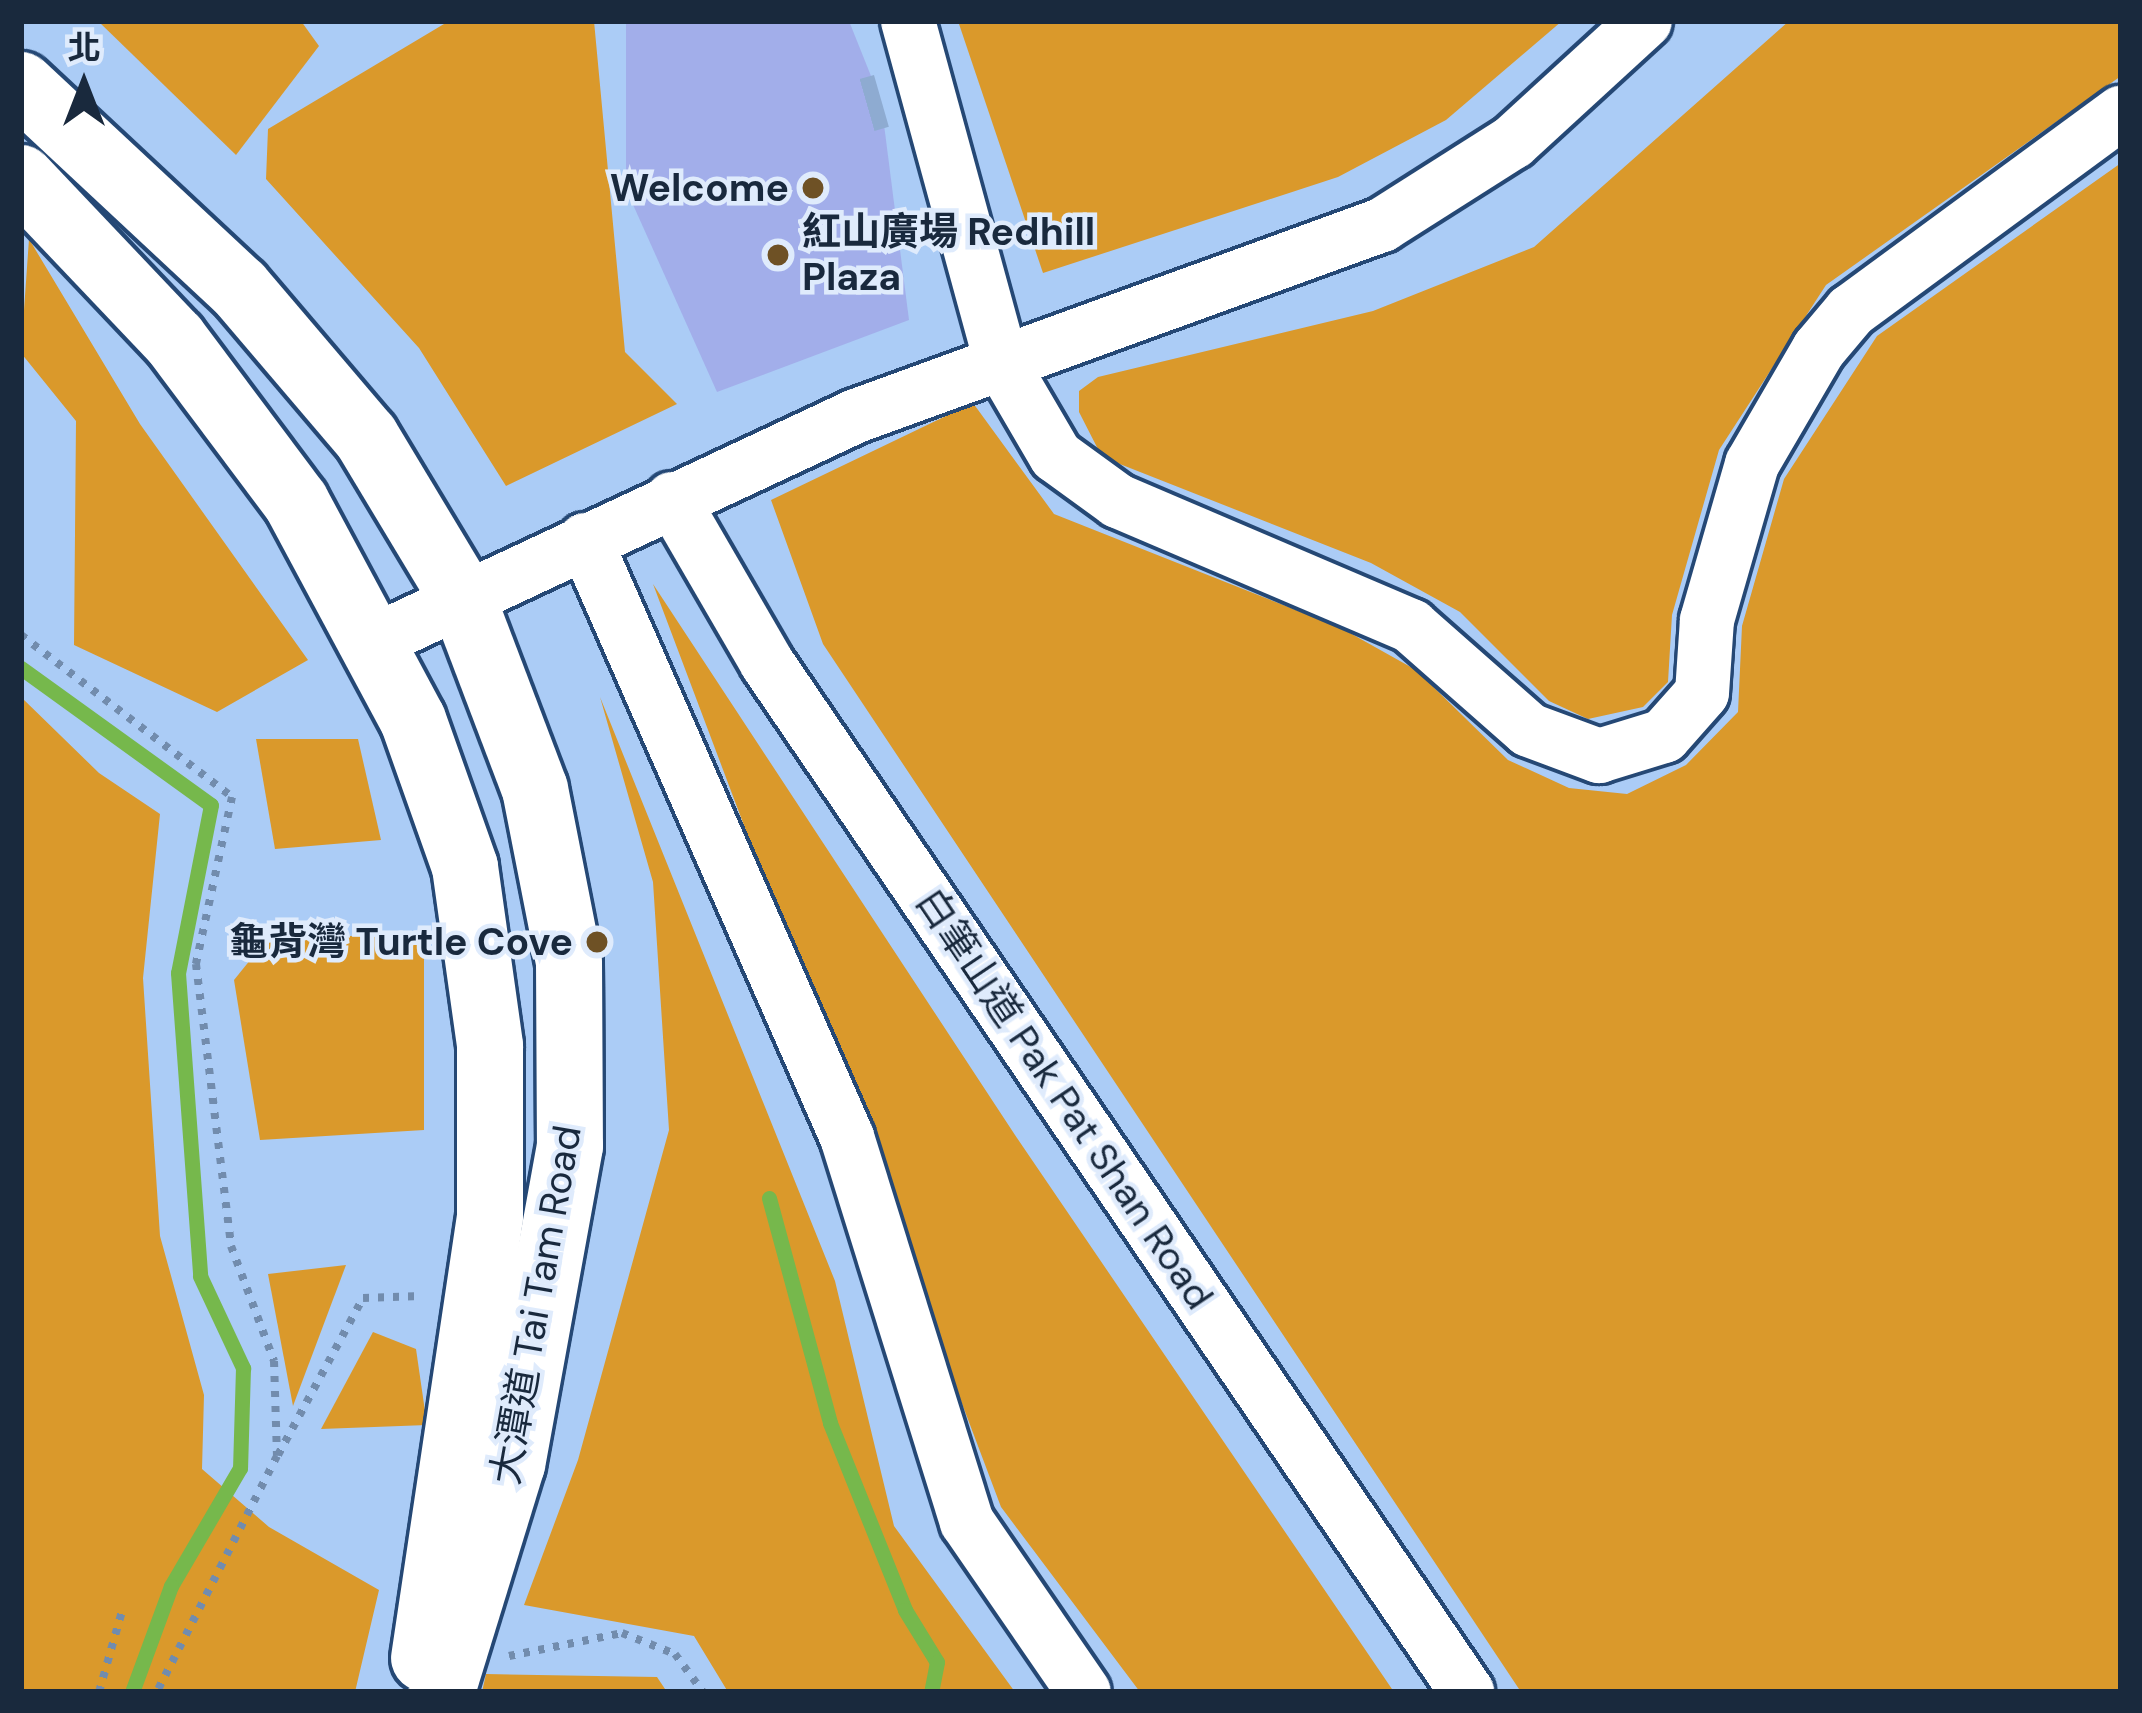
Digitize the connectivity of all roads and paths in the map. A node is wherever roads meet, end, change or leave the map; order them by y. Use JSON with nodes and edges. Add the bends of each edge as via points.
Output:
{"nodes":[{"id":1,"x":908,"y":21,"type":"edge"},
{"id":2,"x":1645,"y":21,"type":"edge"},
{"id":3,"x":21,"y":86,"type":"edge"},
{"id":4,"x":2121,"y":113,"type":"edge"},
{"id":5,"x":21,"y":178,"type":"edge"},
{"id":6,"x":1001,"y":362,"type":"junction"},
{"id":7,"x":672,"y":499,"type":"junction"},
{"id":8,"x":585,"y":540,"type":"junction"},
{"id":9,"x":462,"y":597,"type":"junction"},
{"id":10,"x":21,"y":635,"type":"edge"},
{"id":11,"x":375,"y":640,"type":"junction"},
{"id":12,"x":483,"y":1293,"type":"junction"},
{"id":13,"x":277,"y":1456,"type":"junction"},
{"id":14,"x":122,"y":1611,"type":"dead end"},
{"id":15,"x":443,"y":1679,"type":"edge"},
{"id":16,"x":99,"y":1692,"type":"edge"},
{"id":17,"x":157,"y":1692,"type":"edge"},
{"id":18,"x":703,"y":1692,"type":"edge"},
{"id":19,"x":1084,"y":1692,"type":"edge"},
{"id":20,"x":1467,"y":1692,"type":"edge"}],
"edges":[{"from":1,"to":6,"type":"street","via":[[903,94]]},
{"from":2,"to":6,"type":"street","via":[[1514,142],[1382,225]]},
{"from":3,"to":9,"type":"main road","name":"大潭道 Tai Tam Road","via":[[304,358],[419,517]]},
{"from":4,"to":6,"type":"street","via":[[1851,311],[1820,349],[1752,464],[1707,620],[1702,694],[1664,736],[1621,758],[1553,745],[1437,644],[1355,596],[1079,480]]},
{"from":5,"to":11,"type":"main road","name":"大潭道 Tai Tam Road","via":[[215,388]]},
{"from":6,"to":7,"type":"street"},
{"from":7,"to":8,"type":"street"},
{"from":7,"to":20,"type":"street","name":"白筆山道 Pak Pat Shan Road","via":[[766,663]]},
{"from":8,"to":9,"type":"street"},
{"from":8,"to":19,"type":"street","via":[[847,1137],[968,1522]]},
{"from":9,"to":11,"type":"street"},
{"from":9,"to":15,"type":"main road","name":"大潭道 Tai Tam Road","via":[[547,837],[569,962],[574,1080],[551,1268]]},
{"from":10,"to":13,"type":"path","via":[[232,797],[196,964],[231,1246],[274,1360]]},
{"from":11,"to":12,"type":"main road","name":"大潭道 Tai Tam Road","via":[[444,798],[481,948],[492,1138]]},
{"from":12,"to":13,"type":"path","via":[[363,1298]]},
{"from":12,"to":15,"type":"main road","name":"大潭道 Tai Tam Road"},
{"from":13,"to":17,"type":"path"},
{"from":14,"to":16,"type":"path"},
{"from":15,"to":18,"type":"path","via":[[622,1633],[675,1654]]}]}
